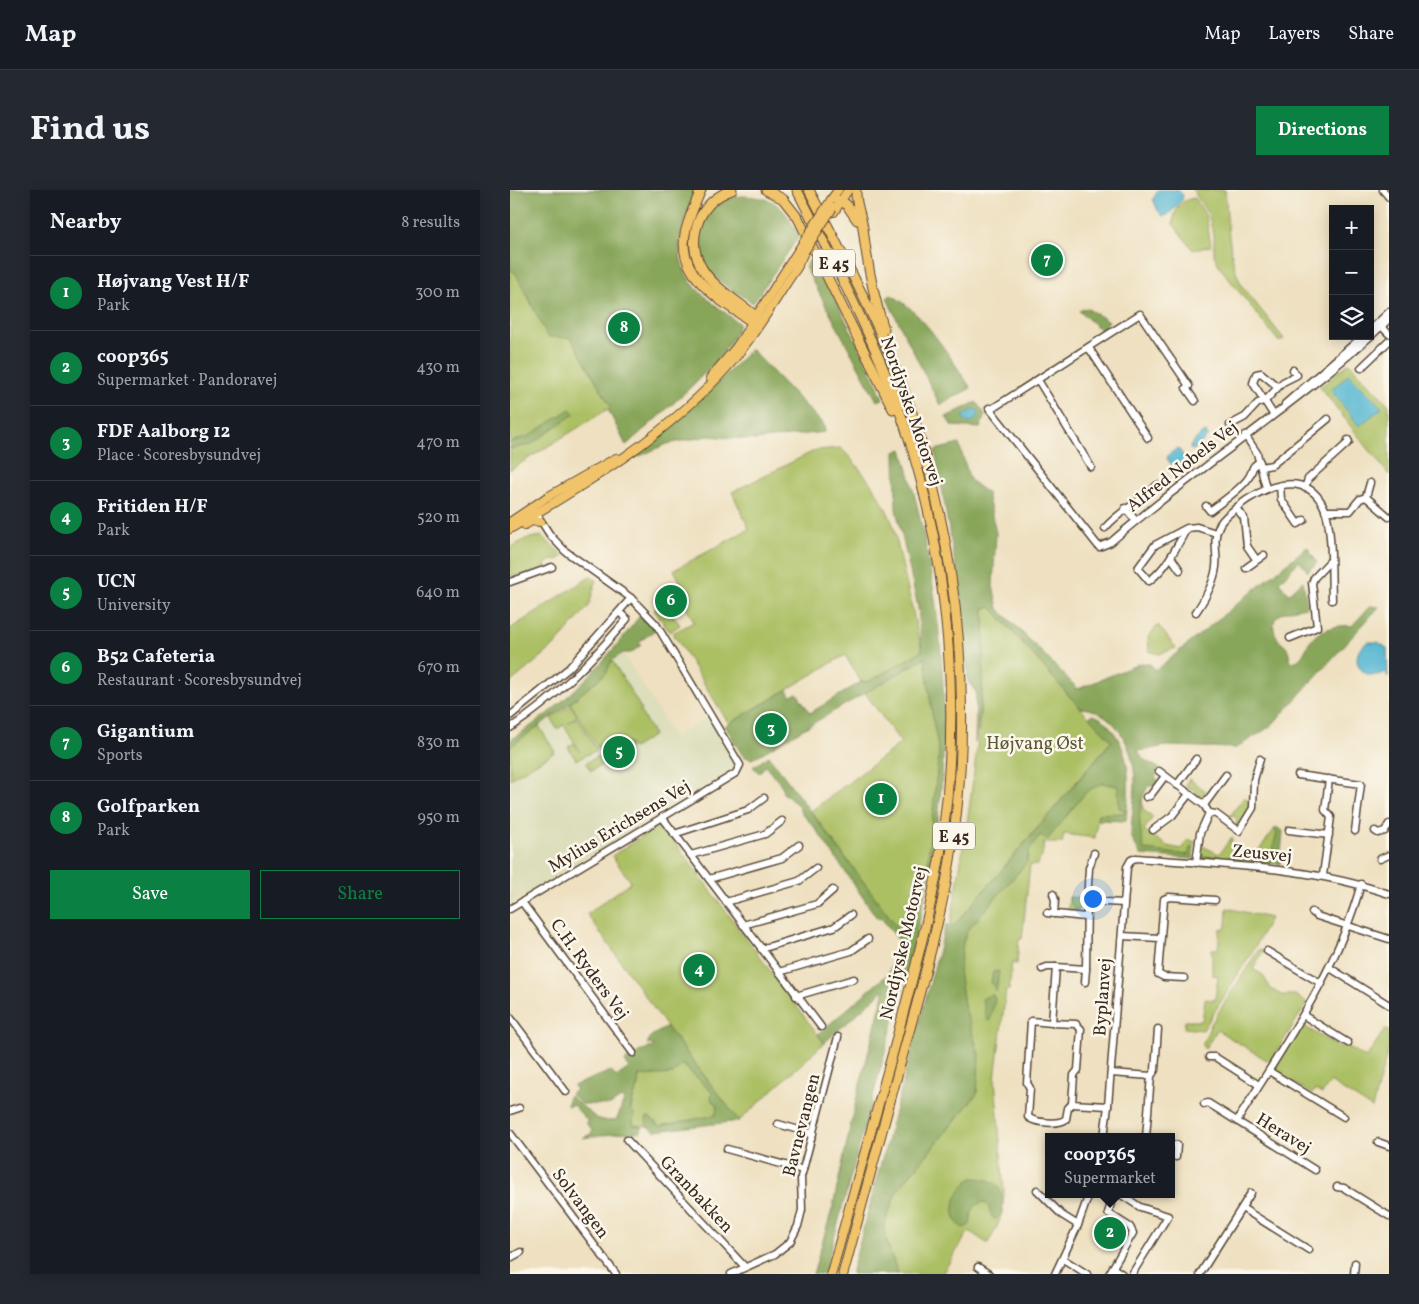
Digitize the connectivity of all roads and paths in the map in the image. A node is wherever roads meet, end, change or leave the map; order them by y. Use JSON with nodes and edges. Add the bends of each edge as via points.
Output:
{"nodes":[{"id":1,"x":701,"y":190,"type":"edge"},
{"id":2,"x":732,"y":190,"type":"edge"},
{"id":3,"x":766,"y":190,"type":"edge"},
{"id":4,"x":796,"y":190,"type":"edge"},
{"id":5,"x":809,"y":190,"type":"edge"},
{"id":6,"x":848,"y":190,"type":"edge"},
{"id":7,"x":856,"y":190,"type":"edge"},
{"id":8,"x":1382,"y":190,"type":"edge"},
{"id":9,"x":1389,"y":197,"type":"edge"},
{"id":10,"x":835,"y":199,"type":"edge"},
{"id":11,"x":863,"y":236,"type":"junction"},
{"id":12,"x":804,"y":251,"type":"junction"},
{"id":13,"x":795,"y":270,"type":"joint"},
{"id":14,"x":1389,"y":312,"type":"edge"},
{"id":15,"x":754,"y":319,"type":"junction"},
{"id":16,"x":1389,"y":319,"type":"edge"},
{"id":17,"x":1379,"y":325,"type":"junction"},
{"id":18,"x":1374,"y":328,"type":"edge"},
{"id":19,"x":1389,"y":334,"type":"edge"},
{"id":20,"x":1358,"y":340,"type":"edge"},
{"id":21,"x":1389,"y":341,"type":"edge"},
{"id":22,"x":1089,"y":348,"type":"junction"},
{"id":23,"x":1361,"y":368,"type":"dead end"},
{"id":24,"x":1293,"y":370,"type":"dead end"},
{"id":25,"x":1038,"y":380,"type":"junction"},
{"id":26,"x":1278,"y":387,"type":"junction"},
{"id":27,"x":904,"y":391,"type":"junction"},
{"id":28,"x":1263,"y":400,"type":"junction"},
{"id":29,"x":1195,"y":401,"type":"dead end"},
{"id":30,"x":1282,"y":407,"type":"junction"},
{"id":31,"x":1273,"y":414,"type":"junction"},
{"id":32,"x":1328,"y":419,"type":"dead end"},
{"id":33,"x":1230,"y":424,"type":"dead end"},
{"id":34,"x":1245,"y":435,"type":"junction"},
{"id":35,"x":1148,"y":438,"type":"dead end"},
{"id":36,"x":1348,"y":441,"type":"dead end"},
{"id":37,"x":1260,"y":465,"type":"junction"},
{"id":38,"x":1091,"y":467,"type":"dead end"},
{"id":39,"x":1370,"y":482,"type":"dead end"},
{"id":40,"x":1156,"y":485,"type":"dead end"},
{"id":41,"x":1280,"y":486,"type":"junction"},
{"id":42,"x":1266,"y":488,"type":"junction"},
{"id":43,"x":1304,"y":488,"type":"junction"},
{"id":44,"x":1366,"y":497,"type":"junction"},
{"id":45,"x":1125,"y":508,"type":"junction"},
{"id":46,"x":1236,"y":508,"type":"junction"},
{"id":47,"x":534,"y":510,"type":"junction"},
{"id":48,"x":1210,"y":511,"type":"dead end"},
{"id":49,"x":1325,"y":512,"type":"junction"},
{"id":50,"x":1389,"y":517,"type":"edge"},
{"id":51,"x":1304,"y":520,"type":"dead end"},
{"id":52,"x":1136,"y":521,"type":"junction"},
{"id":53,"x":510,"y":522,"type":"edge"},
{"id":54,"x":541,"y":522,"type":"junction"},
{"id":55,"x":1105,"y":528,"type":"dead end"},
{"id":56,"x":1187,"y":528,"type":"junction"},
{"id":57,"x":510,"y":530,"type":"edge"},
{"id":58,"x":1216,"y":532,"type":"junction"},
{"id":59,"x":1264,"y":554,"type":"dead end"},
{"id":60,"x":1171,"y":557,"type":"junction"},
{"id":61,"x":1256,"y":559,"type":"junction"},
{"id":62,"x":1330,"y":561,"type":"junction"},
{"id":63,"x":552,"y":567,"type":"dead end"},
{"id":64,"x":1246,"y":568,"type":"dead end"},
{"id":65,"x":1180,"y":570,"type":"dead end"},
{"id":66,"x":510,"y":582,"type":"edge"},
{"id":67,"x":943,"y":594,"type":"junction"},
{"id":68,"x":631,"y":598,"type":"junction"},
{"id":69,"x":1332,"y":600,"type":"dead end"},
{"id":70,"x":1196,"y":612,"type":"dead end"},
{"id":71,"x":620,"y":613,"type":"junction"},
{"id":72,"x":1290,"y":638,"type":"dead end"},
{"id":73,"x":589,"y":648,"type":"junction"},
{"id":74,"x":596,"y":655,"type":"junction"},
{"id":75,"x":549,"y":686,"type":"junction"},
{"id":76,"x":556,"y":693,"type":"junction"},
{"id":77,"x":510,"y":716,"type":"edge"},
{"id":78,"x":510,"y":727,"type":"edge"},
{"id":79,"x":1196,"y":759,"type":"dead end"},
{"id":80,"x":1260,"y":759,"type":"dead end"},
{"id":81,"x":1226,"y":775,"type":"dead end"},
{"id":82,"x":1298,"y":775,"type":"dead end"},
{"id":83,"x":1329,"y":779,"type":"junction"},
{"id":84,"x":1177,"y":785,"type":"junction"},
{"id":85,"x":1189,"y":794,"type":"junction"},
{"id":86,"x":1146,"y":797,"type":"dead end"},
{"id":87,"x":764,"y":798,"type":"dead end"},
{"id":88,"x":1204,"y":804,"type":"junction"},
{"id":89,"x":1209,"y":813,"type":"junction"},
{"id":90,"x":662,"y":817,"type":"junction"},
{"id":91,"x":782,"y":821,"type":"dead end"},
{"id":92,"x":1389,"y":824,"type":"edge"},
{"id":93,"x":1153,"y":830,"type":"dead end"},
{"id":94,"x":1289,"y":830,"type":"dead end"},
{"id":95,"x":1355,"y":831,"type":"dead end"},
{"id":96,"x":1374,"y":831,"type":"dead end"},
{"id":97,"x":674,"y":834,"type":"junction"},
{"id":98,"x":1329,"y":835,"type":"junction"},
{"id":99,"x":799,"y":845,"type":"dead end"},
{"id":100,"x":1094,"y":853,"type":"dead end"},
{"id":101,"x":691,"y":855,"type":"junction"},
{"id":102,"x":1389,"y":855,"type":"edge"},
{"id":103,"x":1380,"y":858,"type":"dead end"},
{"id":104,"x":1130,"y":860,"type":"joint"},
{"id":105,"x":1196,"y":863,"type":"junction"},
{"id":106,"x":816,"y":868,"type":"dead end"},
{"id":107,"x":1323,"y":875,"type":"junction"},
{"id":108,"x":709,"y":879,"type":"junction"},
{"id":109,"x":1361,"y":884,"type":"junction"},
{"id":110,"x":833,"y":890,"type":"dead end"},
{"id":111,"x":1053,"y":894,"type":"dead end"},
{"id":112,"x":1389,"y":894,"type":"edge"},
{"id":113,"x":1215,"y":900,"type":"dead end"},
{"id":114,"x":1087,"y":901,"type":"junction"},
{"id":115,"x":522,"y":902,"type":"junction"},
{"id":116,"x":726,"y":902,"type":"junction"},
{"id":117,"x":1124,"y":903,"type":"junction"},
{"id":118,"x":510,"y":909,"type":"edge"},
{"id":119,"x":1312,"y":912,"type":"dead end"},
{"id":120,"x":851,"y":915,"type":"dead end"},
{"id":121,"x":1085,"y":917,"type":"junction"},
{"id":122,"x":743,"y":925,"type":"junction"},
{"id":123,"x":1348,"y":925,"type":"junction"},
{"id":124,"x":1122,"y":936,"type":"junction"},
{"id":125,"x":1160,"y":938,"type":"junction"},
{"id":126,"x":868,"y":939,"type":"dead end"},
{"id":127,"x":1389,"y":939,"type":"edge"},
{"id":128,"x":761,"y":949,"type":"junction"},
{"id":129,"x":1267,"y":951,"type":"dead end"},
{"id":130,"x":1056,"y":967,"type":"junction"},
{"id":131,"x":1330,"y":968,"type":"junction"},
{"id":132,"x":1042,"y":969,"type":"dead end"},
{"id":133,"x":1086,"y":969,"type":"junction"},
{"id":134,"x":779,"y":972,"type":"junction"},
{"id":135,"x":1184,"y":978,"type":"dead end"},
{"id":136,"x":854,"y":979,"type":"dead end"},
{"id":137,"x":1085,"y":982,"type":"dead end"},
{"id":138,"x":1322,"y":984,"type":"junction"},
{"id":139,"x":796,"y":996,"type":"junction"},
{"id":140,"x":1389,"y":1004,"type":"edge"},
{"id":141,"x":1303,"y":1015,"type":"junction"},
{"id":142,"x":510,"y":1017,"type":"edge"},
{"id":143,"x":1052,"y":1023,"type":"junction"},
{"id":144,"x":821,"y":1027,"type":"dead end"},
{"id":145,"x":1158,"y":1029,"type":"dead end"},
{"id":146,"x":838,"y":1037,"type":"dead end"},
{"id":147,"x":1348,"y":1042,"type":"dead end"},
{"id":148,"x":634,"y":1053,"type":"dead end"},
{"id":149,"x":1209,"y":1058,"type":"dead end"},
{"id":150,"x":1269,"y":1070,"type":"junction"},
{"id":151,"x":1111,"y":1073,"type":"junction"},
{"id":152,"x":1151,"y":1076,"type":"junction"},
{"id":153,"x":1260,"y":1085,"type":"junction"},
{"id":154,"x":566,"y":1092,"type":"dead end"},
{"id":155,"x":1072,"y":1104,"type":"junction"},
{"id":156,"x":1204,"y":1104,"type":"dead end"},
{"id":157,"x":1108,"y":1106,"type":"junction"},
{"id":158,"x":519,"y":1108,"type":"dead end"},
{"id":159,"x":510,"y":1111,"type":"edge"},
{"id":160,"x":1344,"y":1117,"type":"dead end"},
{"id":161,"x":1237,"y":1121,"type":"junction"},
{"id":162,"x":778,"y":1124,"type":"dead end"},
{"id":163,"x":1105,"y":1133,"type":"edge"},
{"id":164,"x":1146,"y":1133,"type":"edge"},
{"id":165,"x":510,"y":1134,"type":"edge"},
{"id":166,"x":813,"y":1134,"type":"junction"},
{"id":167,"x":627,"y":1140,"type":"dead end"},
{"id":168,"x":1378,"y":1142,"type":"dead end"},
{"id":169,"x":1175,"y":1145,"type":"edge"},
{"id":170,"x":1389,"y":1146,"type":"edge"},
{"id":171,"x":728,"y":1150,"type":"dead end"},
{"id":172,"x":1176,"y":1157,"type":"dead end"},
{"id":173,"x":803,"y":1170,"type":"junction"},
{"id":174,"x":1315,"y":1170,"type":"dead end"},
{"id":175,"x":1337,"y":1187,"type":"dead end"},
{"id":176,"x":1037,"y":1190,"type":"dead end"},
{"id":177,"x":1251,"y":1193,"type":"dead end"},
{"id":178,"x":1088,"y":1198,"type":"edge"},
{"id":179,"x":1113,"y":1198,"type":"edge"},
{"id":180,"x":1126,"y":1198,"type":"edge"},
{"id":181,"x":1242,"y":1208,"type":"junction"},
{"id":182,"x":1389,"y":1216,"type":"edge"},
{"id":183,"x":1078,"y":1225,"type":"junction"},
{"id":184,"x":1308,"y":1250,"type":"dead end"},
{"id":185,"x":521,"y":1252,"type":"dead end"},
{"id":186,"x":510,"y":1258,"type":"edge"},
{"id":187,"x":1063,"y":1259,"type":"junction"},
{"id":188,"x":1355,"y":1264,"type":"dead end"},
{"id":189,"x":978,"y":1267,"type":"dead end"},
{"id":190,"x":742,"y":1270,"type":"edge"},
{"id":191,"x":1111,"y":1271,"type":"edge"},
{"id":192,"x":616,"y":1274,"type":"edge"},
{"id":193,"x":731,"y":1274,"type":"edge"},
{"id":194,"x":831,"y":1274,"type":"edge"},
{"id":195,"x":843,"y":1274,"type":"edge"},
{"id":196,"x":989,"y":1274,"type":"edge"},
{"id":197,"x":1055,"y":1274,"type":"edge"},
{"id":198,"x":1087,"y":1274,"type":"edge"},
{"id":199,"x":1122,"y":1274,"type":"edge"},
{"id":200,"x":1132,"y":1274,"type":"edge"},
{"id":201,"x":1200,"y":1274,"type":"edge"},
{"id":202,"x":1354,"y":1274,"type":"edge"}],
"edges":[{"from":1,"to":15,"type":"highway","via":[[684,236],[689,266],[710,291]]},
{"from":2,"to":15,"type":"highway","via":[[716,198],[700,217],[695,253],[714,284]]},
{"from":3,"to":67,"type":"highway","via":[[783,199],[798,218],[894,412],[914,473]]},
{"from":4,"to":67,"type":"highway","name":"Nordjyske Motorvej","number":"E 45","via":[[870,336],[892,391],[921,483]]},
{"from":5,"to":27,"type":"highway","name":"Nordjyske Motorvej","number":"E 45","via":[[866,302]]},
{"from":6,"to":10,"type":"main road"},
{"from":7,"to":11,"type":"highway"},
{"from":8,"to":9,"type":"street"},
{"from":10,"to":11,"type":"highway","via":[[855,215]]},
{"from":10,"to":12,"type":"highway","bridge":true},
{"from":11,"to":27,"type":"highway","via":[[875,300]]},
{"from":12,"to":13,"type":"highway"},
{"from":12,"to":15,"type":"main road"},
{"from":13,"to":47,"type":"main road","via":[[742,350],[700,395],[615,464]]},
{"from":14,"to":17,"type":"street","name":"Alfred Nobels Vej"},
{"from":15,"to":47,"type":"main road","via":[[714,373],[668,419],[624,454],[591,471]]},
{"from":16,"to":17,"type":"street","name":"Alfred Nobels Vej"},
{"from":17,"to":18,"type":"street","name":"Alfred Nobels Vej"},
{"from":17,"to":19,"type":"street"},
{"from":17,"to":30,"type":"street","name":"Alfred Nobels Vej","via":[[1343,362]]},
{"from":20,"to":30,"type":"street","name":"Alfred Nobels Vej"},
{"from":21,"to":23,"type":"street"},
{"from":22,"to":25,"type":"street"},
{"from":22,"to":29,"type":"street","via":[[1140,314],[1189,386],[1186,388]]},
{"from":22,"to":35,"type":"street"},
{"from":24,"to":26,"type":"street","via":[[1297,375]]},
{"from":25,"to":38,"type":"street"},
{"from":25,"to":52,"type":"street","name":"Alfred Nobels Vej","via":[[990,409],[1099,548]]},
{"from":26,"to":28,"type":"street","via":[[1273,395]]},
{"from":26,"to":28,"type":"street","via":[[1263,374],[1256,374],[1253,383]]},
{"from":27,"to":195,"type":"highway","name":"Nordjyske Motorvej","number":"E 45","via":[[934,490],[952,578],[961,683],[960,777],[953,839],[938,920]]},
{"from":28,"to":31,"type":"street"},
{"from":28,"to":33,"type":"street","via":[[1245,417]]},
{"from":30,"to":31,"type":"street","name":"Alfred Nobels Vej"},
{"from":31,"to":34,"type":"street","name":"Alfred Nobels Vej"},
{"from":32,"to":37,"type":"street","via":[[1272,465]]},
{"from":34,"to":37,"type":"street","via":[[1254,447]]},
{"from":34,"to":52,"type":"street","name":"Alfred Nobels Vej"},
{"from":36,"to":43,"type":"street","via":[[1306,478]]},
{"from":37,"to":42,"type":"street"},
{"from":37,"to":48,"type":"street","via":[[1253,466],[1249,477]]},
{"from":39,"to":44,"type":"street"},
{"from":40,"to":45,"type":"street","via":[[1147,495]]},
{"from":41,"to":42,"type":"street"},
{"from":41,"to":43,"type":"street"},
{"from":41,"to":51,"type":"street","via":[[1281,499],[1298,524]]},
{"from":42,"to":46,"type":"street"},
{"from":43,"to":49,"type":"street","via":[[1317,496]]},
{"from":44,"to":49,"type":"street","via":[[1350,511]]},
{"from":44,"to":50,"type":"street"},
{"from":45,"to":52,"type":"street"},
{"from":45,"to":55,"type":"street"},
{"from":46,"to":58,"type":"street","via":[[1221,521]]},
{"from":46,"to":61,"type":"street","via":[[1244,518],[1247,546]]},
{"from":47,"to":53,"type":"main road"},
{"from":47,"to":54,"type":"street"},
{"from":47,"to":57,"type":"main road"},
{"from":49,"to":62,"type":"street"},
{"from":54,"to":57,"type":"main road","via":[[532,521]]},
{"from":54,"to":68,"type":"street","via":[[568,554]]},
{"from":56,"to":58,"type":"street"},
{"from":56,"to":60,"type":"street"},
{"from":56,"to":60,"type":"street","via":[[1155,545],[1138,568],[1149,581]]},
{"from":58,"to":70,"type":"street","via":[[1216,570],[1208,595]]},
{"from":59,"to":61,"type":"street"},
{"from":60,"to":65,"type":"street"},
{"from":61,"to":64,"type":"street"},
{"from":62,"to":69,"type":"street"},
{"from":62,"to":72,"type":"street","via":[[1312,582],[1317,627]]},
{"from":63,"to":66,"type":"street"},
{"from":67,"to":194,"type":"highway","name":"Nordjyske Motorvej","number":"E 45","via":[[950,669],[950,716],[949,772],[940,854],[923,939]]},
{"from":68,"to":71,"type":"street"},
{"from":68,"to":90,"type":"street","name":"Mylius Erichsens Vej","via":[[656,624],[740,765],[736,773]]},
{"from":71,"to":73,"type":"street"},
{"from":71,"to":74,"type":"street","via":[[627,619]]},
{"from":73,"to":74,"type":"street"},
{"from":73,"to":75,"type":"street"},
{"from":74,"to":76,"type":"street"},
{"from":75,"to":76,"type":"street"},
{"from":75,"to":77,"type":"street"},
{"from":76,"to":78,"type":"street"},
{"from":79,"to":84,"type":"street"},
{"from":80,"to":89,"type":"street","via":[[1254,780],[1253,808],[1239,831],[1216,814]]},
{"from":81,"to":88,"type":"street"},
{"from":82,"to":83,"type":"street"},
{"from":83,"to":95,"type":"street","via":[[1361,784]]},
{"from":83,"to":98,"type":"street","via":[[1325,810],[1331,818]]},
{"from":84,"to":85,"type":"street"},
{"from":84,"to":86,"type":"street","via":[[1162,773],[1150,796]]},
{"from":85,"to":88,"type":"street"},
{"from":85,"to":93,"type":"street","via":[[1172,816]]},
{"from":87,"to":97,"type":"street","via":[[748,810]]},
{"from":88,"to":89,"type":"street"},
{"from":89,"to":105,"type":"street","via":[[1200,833]]},
{"from":90,"to":97,"type":"street"},
{"from":90,"to":115,"type":"street","name":"Mylius Erichsens Vej"},
{"from":91,"to":101,"type":"street","via":[[766,834]]},
{"from":92,"to":96,"type":"street","via":[[1385,832]]},
{"from":94,"to":98,"type":"street"},
{"from":97,"to":101,"type":"street"},
{"from":98,"to":107,"type":"street"},
{"from":99,"to":108,"type":"street","via":[[782,858]]},
{"from":100,"to":114,"type":"street","via":[[1089,868]]},
{"from":101,"to":108,"type":"street"},
{"from":102,"to":103,"type":"street"},
{"from":104,"to":105,"type":"street","name":"Zeusvej"},
{"from":104,"to":117,"type":"street","name":"Byplanvej"},
{"from":105,"to":107,"type":"street","name":"Zeusvej"},
{"from":106,"to":116,"type":"street","via":[[799,881]]},
{"from":107,"to":109,"type":"street","name":"Zeusvej"},
{"from":108,"to":116,"type":"street"},
{"from":109,"to":112,"type":"street","name":"Zeusvej"},
{"from":109,"to":123,"type":"street","name":"Heravej"},
{"from":110,"to":122,"type":"street","via":[[817,904]]},
{"from":111,"to":121,"type":"street","via":[[1051,914]]},
{"from":113,"to":125,"type":"street","via":[[1166,897]]},
{"from":114,"to":117,"type":"street"},
{"from":114,"to":121,"type":"street"},
{"from":115,"to":118,"type":"street","name":"Mylius Erichsens Vej"},
{"from":115,"to":148,"type":"street","name":"C.H. Ryders Vej"},
{"from":116,"to":122,"type":"street"},
{"from":117,"to":124,"type":"street","name":"Byplanvej"},
{"from":119,"to":123,"type":"street"},
{"from":120,"to":128,"type":"street","via":[[834,927]]},
{"from":121,"to":133,"type":"street","via":[[1088,938]]},
{"from":122,"to":128,"type":"street"},
{"from":123,"to":127,"type":"street"},
{"from":123,"to":131,"type":"street","name":"Heravej"},
{"from":124,"to":125,"type":"street"},
{"from":124,"to":151,"type":"street","name":"Byplanvej"},
{"from":125,"to":135,"type":"street","via":[[1158,974]]},
{"from":126,"to":134,"type":"street","via":[[851,951]]},
{"from":128,"to":134,"type":"street"},
{"from":129,"to":138,"type":"street"},
{"from":130,"to":132,"type":"street"},
{"from":130,"to":133,"type":"street"},
{"from":130,"to":143,"type":"street"},
{"from":131,"to":138,"type":"street","name":"Heravej"},
{"from":131,"to":140,"type":"street"},
{"from":133,"to":137,"type":"street"},
{"from":134,"to":139,"type":"street"},
{"from":136,"to":139,"type":"street"},
{"from":138,"to":141,"type":"street","name":"Heravej"},
{"from":139,"to":144,"type":"street"},
{"from":141,"to":147,"type":"street"},
{"from":141,"to":150,"type":"street","name":"Heravej"},
{"from":142,"to":154,"type":"street"},
{"from":143,"to":155,"type":"street","via":[[1076,1024],[1081,1029]]},
{"from":143,"to":155,"type":"street","via":[[1031,1019],[1028,1117],[1062,1122]]},
{"from":145,"to":152,"type":"street","via":[[1155,1070]]},
{"from":146,"to":166,"type":"street","name":"Bavnevangen"},
{"from":149,"to":153,"type":"street","name":"Heravej","via":[[1214,1057]]},
{"from":150,"to":153,"type":"street","name":"Heravej"},
{"from":150,"to":160,"type":"street"},
{"from":151,"to":152,"type":"street"},
{"from":151,"to":157,"type":"street","name":"Byplanvej"},
{"from":152,"to":164,"type":"street"},
{"from":153,"to":161,"type":"street","name":"Heravej"},
{"from":155,"to":157,"type":"street"},
{"from":156,"to":161,"type":"street","name":"Heravej","via":[[1208,1103]]},
{"from":157,"to":163,"type":"street","name":"Byplanvej"},
{"from":158,"to":159,"type":"street"},
{"from":161,"to":174,"type":"street","name":"Heravej"},
{"from":162,"to":166,"type":"street"},
{"from":165,"to":192,"type":"street","name":"Solvangen"},
{"from":166,"to":173,"type":"street","name":"Bavnevangen"},
{"from":167,"to":190,"type":"street","name":"Granbakken"},
{"from":168,"to":170,"type":"street"},
{"from":169,"to":172,"type":"street"},
{"from":171,"to":173,"type":"street"},
{"from":173,"to":190,"type":"street","name":"Bavnevangen","via":[[801,1218],[795,1234],[775,1254]]},
{"from":175,"to":182,"type":"street","via":[[1344,1188]]},
{"from":176,"to":183,"type":"street","via":[[1062,1215]]},
{"from":177,"to":181,"type":"street"},
{"from":178,"to":183,"type":"street"},
{"from":179,"to":191,"type":"street","via":[[1108,1213],[1130,1227],[1132,1233]]},
{"from":180,"to":200,"type":"street","via":[[1140,1207],[1168,1216]]},
{"from":181,"to":184,"type":"street"},
{"from":181,"to":201,"type":"street"},
{"from":183,"to":187,"type":"street"},
{"from":185,"to":186,"type":"street"},
{"from":187,"to":197,"type":"street"},
{"from":187,"to":198,"type":"street"},
{"from":188,"to":202,"type":"street"},
{"from":189,"to":196,"type":"street"},
{"from":190,"to":193,"type":"street","name":"Bavnevangen"},
{"from":191,"to":199,"type":"street"}]}
